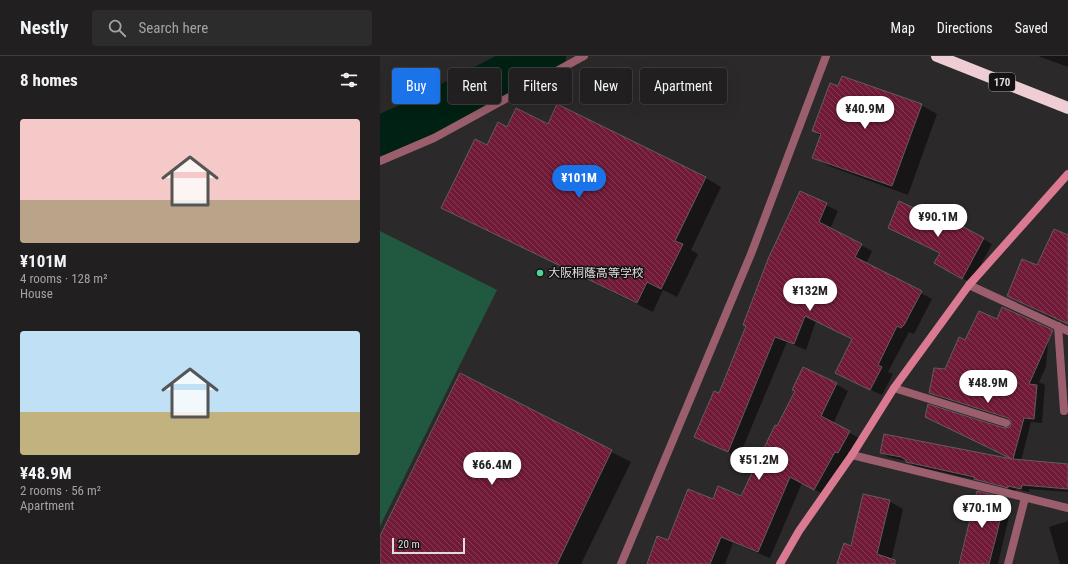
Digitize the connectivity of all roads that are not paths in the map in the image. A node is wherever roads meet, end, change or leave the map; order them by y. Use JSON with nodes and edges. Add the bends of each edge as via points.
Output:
{"nodes":[{"id":1,"x":584,"y":56,"type":"edge"},
{"id":2,"x":826,"y":56,"type":"edge"},
{"id":3,"x":937,"y":56,"type":"edge"},
{"id":4,"x":1068,"y":108,"type":"edge"},
{"id":5,"x":380,"y":162,"type":"edge"},
{"id":6,"x":1068,"y":174,"type":"edge"},
{"id":7,"x":969,"y":286,"type":"junction"},
{"id":8,"x":1058,"y":326,"type":"junction"},
{"id":9,"x":1068,"y":331,"type":"edge"},
{"id":10,"x":894,"y":388,"type":"junction"},
{"id":11,"x":1064,"y":411,"type":"dead end"},
{"id":12,"x":1006,"y":423,"type":"dead end"},
{"id":13,"x":852,"y":455,"type":"junction"},
{"id":14,"x":1025,"y":498,"type":"junction"},
{"id":15,"x":1068,"y":508,"type":"edge"},
{"id":16,"x":621,"y":564,"type":"edge"},
{"id":17,"x":780,"y":564,"type":"edge"},
{"id":18,"x":1008,"y":564,"type":"edge"}],
"edges":[{"from":1,"to":5,"type":"street","via":[[434,138]]},
{"from":2,"to":16,"type":"street","via":[[751,254]]},
{"from":3,"to":4,"type":"highway","number":"170"},
{"from":6,"to":7,"type":"street"},
{"from":7,"to":8,"type":"street"},
{"from":7,"to":10,"type":"street"},
{"from":8,"to":9,"type":"street"},
{"from":8,"to":11,"type":"street"},
{"from":10,"to":12,"type":"street"},
{"from":10,"to":13,"type":"street"},
{"from":13,"to":14,"type":"street"},
{"from":13,"to":17,"type":"street","via":[[799,531]]},
{"from":14,"to":15,"type":"street"},
{"from":14,"to":18,"type":"street"}]}
